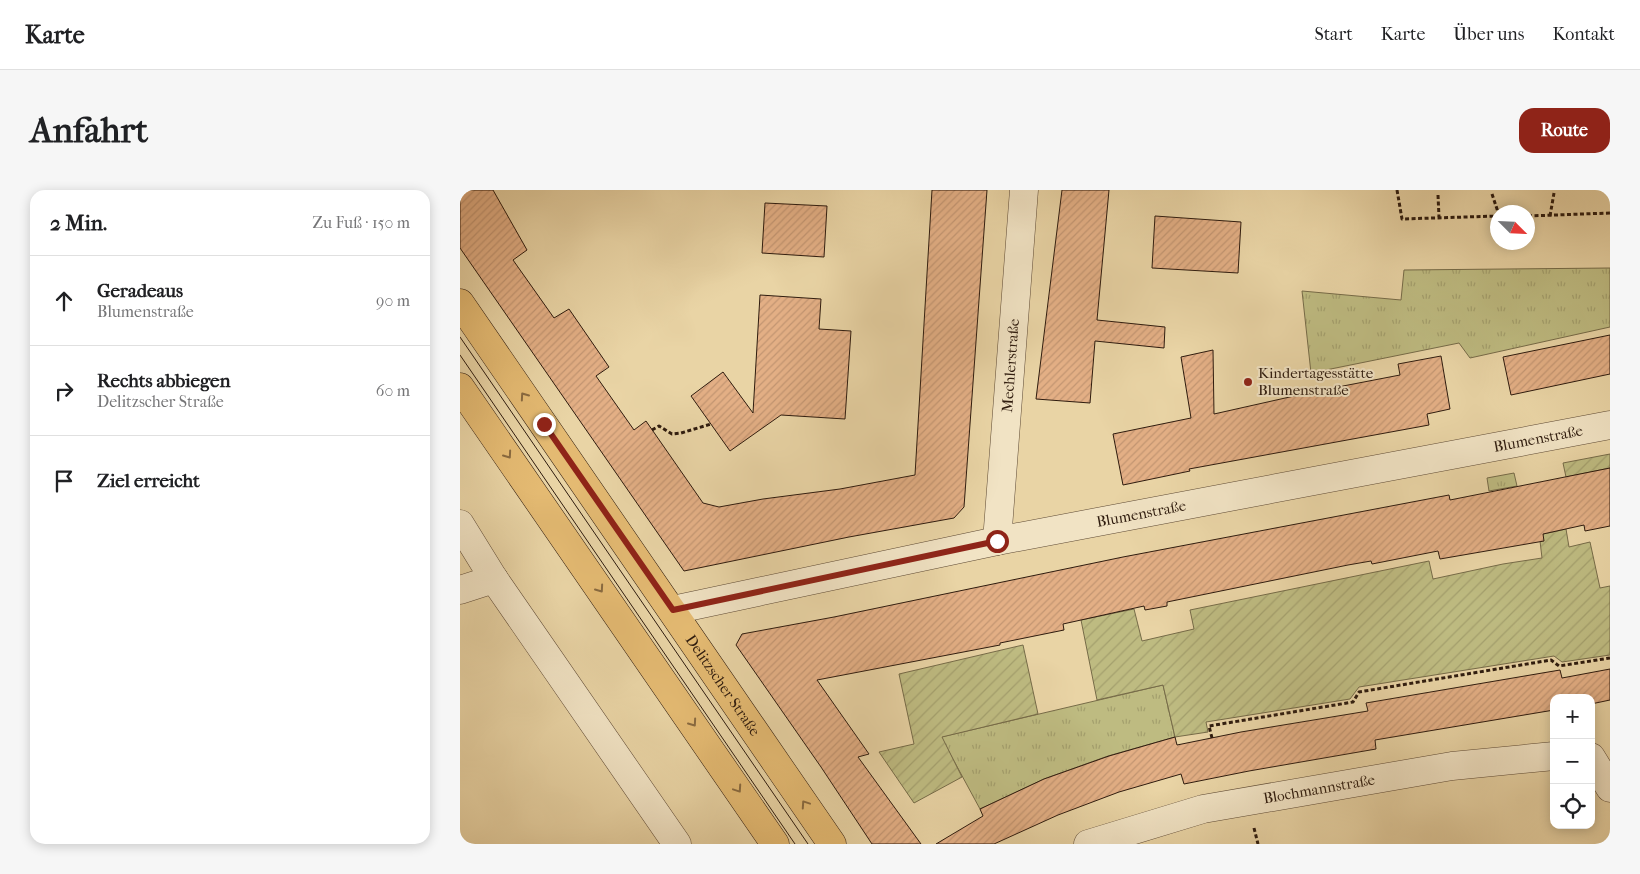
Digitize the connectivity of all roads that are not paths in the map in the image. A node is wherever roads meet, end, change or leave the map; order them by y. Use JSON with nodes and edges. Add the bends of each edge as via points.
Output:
{"nodes":[{"id":1,"x":1024,"y":190,"type":"edge"},
{"id":2,"x":460,"y":303,"type":"edge"},
{"id":3,"x":460,"y":387,"type":"edge"},
{"id":4,"x":1610,"y":425,"type":"edge"},
{"id":5,"x":460,"y":524,"type":"edge"},
{"id":6,"x":997,"y":541,"type":"junction"},
{"id":7,"x":494,"y":580,"type":"junction"},
{"id":8,"x":460,"y":590,"type":"edge"},
{"id":9,"x":673,"y":610,"type":"junction"},
{"id":10,"x":1610,"y":749,"type":"edge"},
{"id":11,"x":1595,"y":752,"type":"edge"},
{"id":12,"x":1550,"y":756,"type":"edge"},
{"id":13,"x":1595,"y":763,"type":"edge"},
{"id":14,"x":1610,"y":788,"type":"edge"},
{"id":15,"x":677,"y":844,"type":"edge"},
{"id":16,"x":776,"y":844,"type":"edge"},
{"id":17,"x":832,"y":844,"type":"edge"},
{"id":18,"x":1088,"y":844,"type":"edge"}],
"edges":[{"from":1,"to":6,"type":"street","name":"Mechlerstraße"},
{"from":9,"to":2,"type":"main road","name":"Delitzscher Straße","one_way":true},
{"from":3,"to":16,"type":"main road","one_way":true},
{"from":4,"to":6,"type":"street","name":"Blumenstraße"},
{"from":5,"to":7,"type":"street"},
{"from":6,"to":9,"type":"street","name":"Blumenstraße"},
{"from":7,"to":8,"type":"street"},
{"from":7,"to":15,"type":"street"},
{"from":17,"to":9,"type":"main road","name":"Delitzscher Straße","one_way":true},
{"from":10,"to":11,"type":"street"},
{"from":12,"to":18,"type":"street","name":"Blochmannstraße","via":[[1452,766],[1203,809]]},
{"from":13,"to":14,"type":"street"}]}
